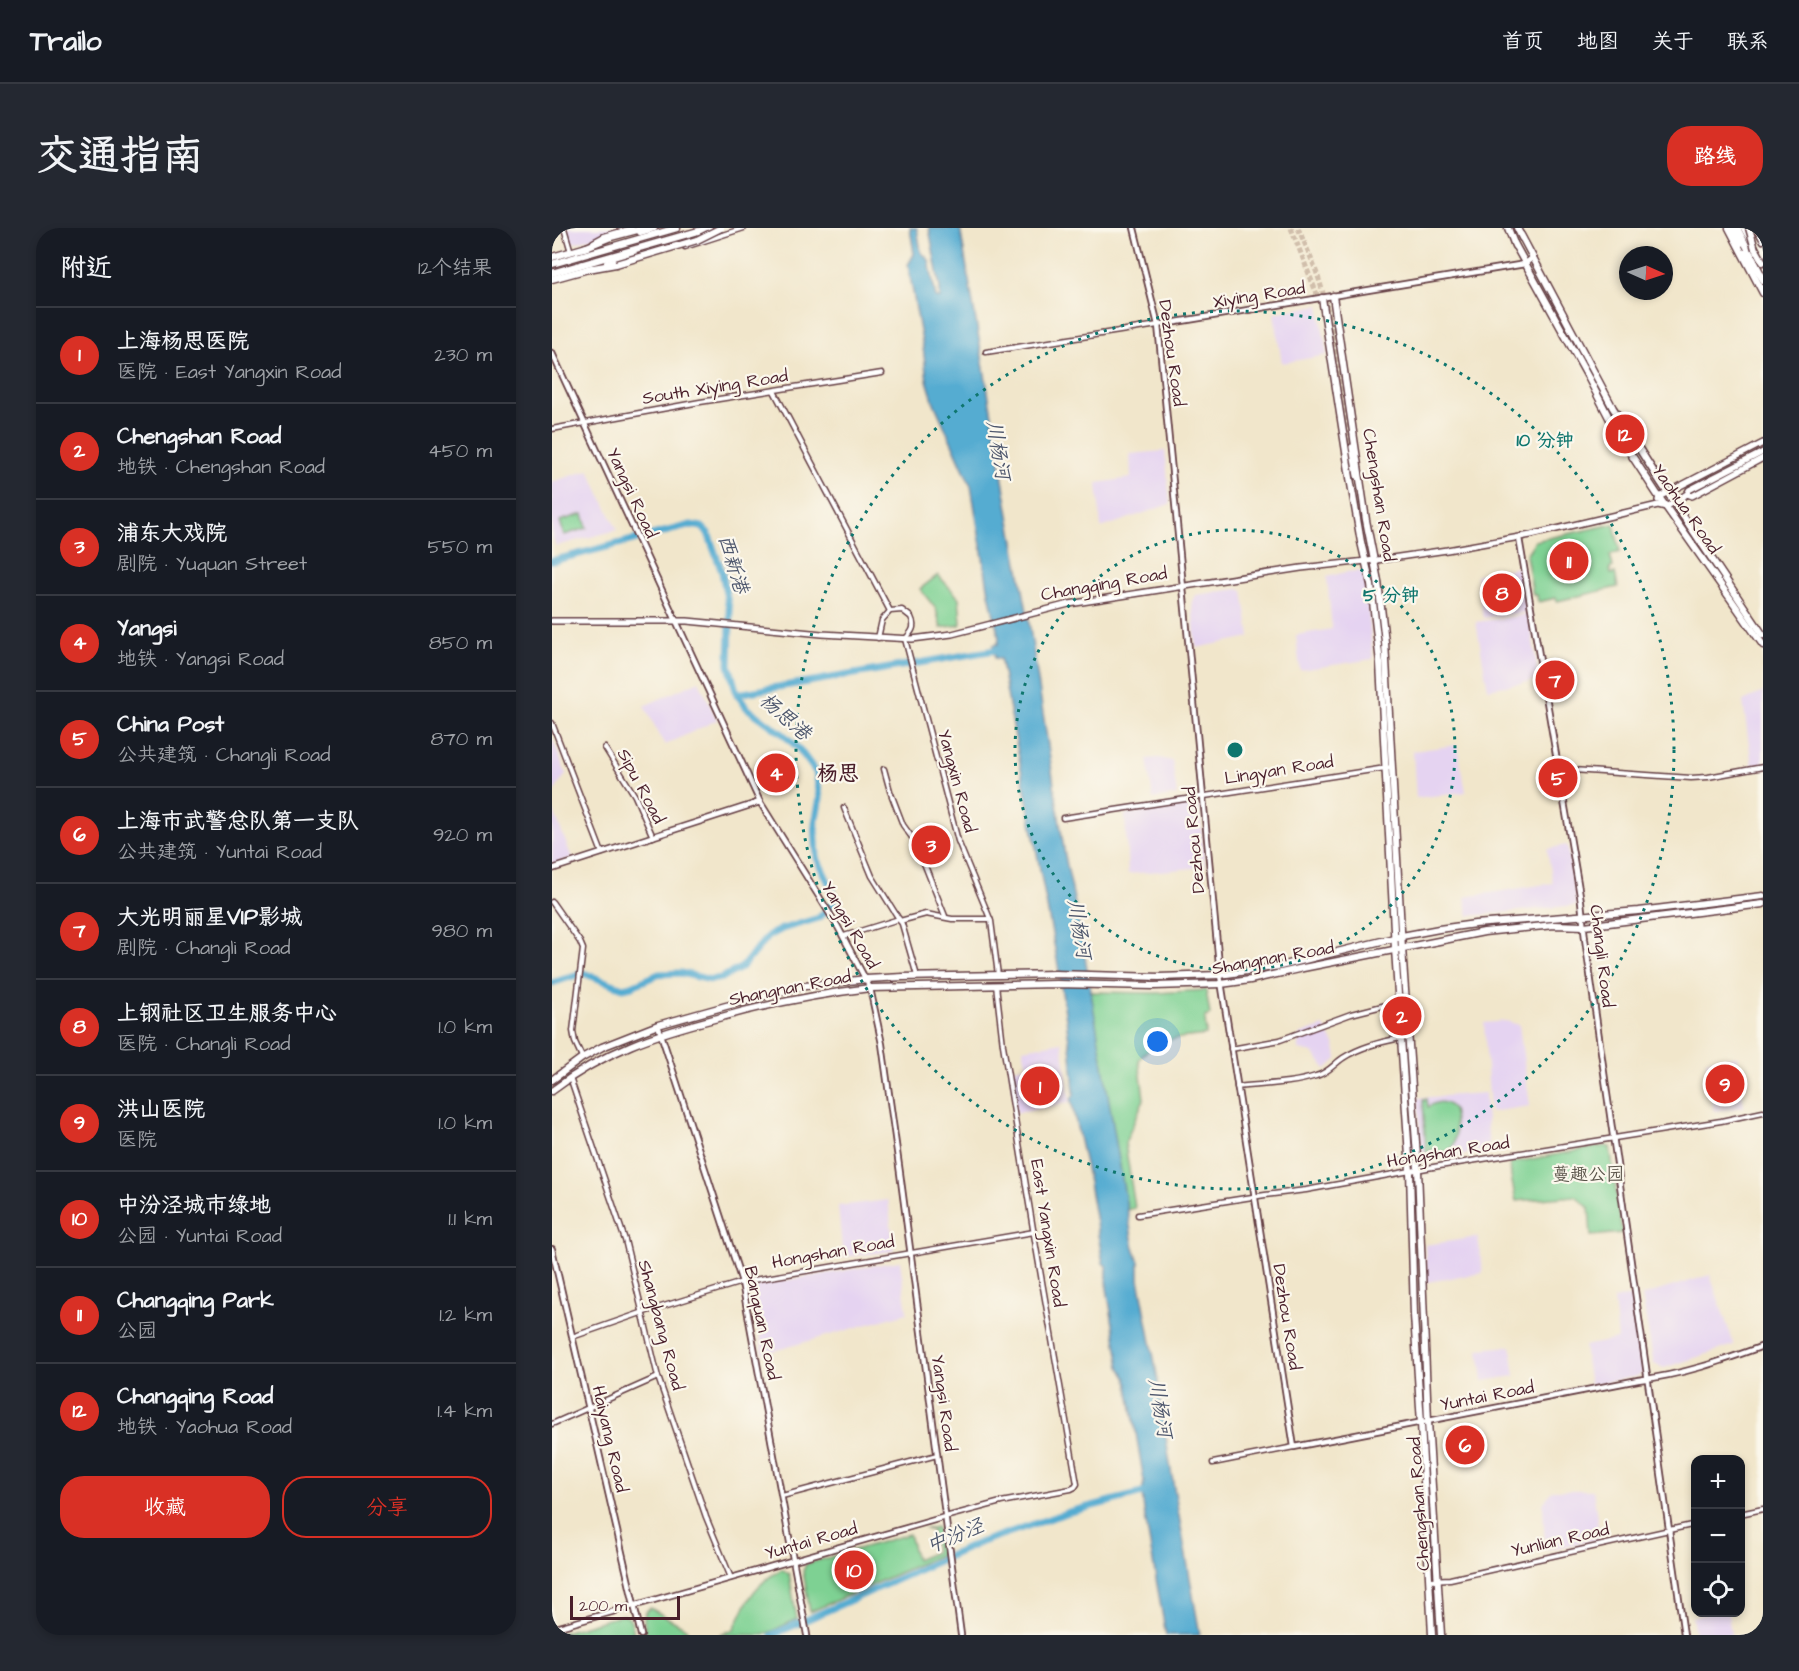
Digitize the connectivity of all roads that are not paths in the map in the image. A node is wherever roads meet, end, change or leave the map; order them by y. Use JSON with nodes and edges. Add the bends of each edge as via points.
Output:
{"nodes":[{"id":1,"x":564,"y":228,"type":"edge"},
{"id":2,"x":632,"y":228,"type":"edge"},
{"id":3,"x":645,"y":228,"type":"edge"},
{"id":4,"x":654,"y":228,"type":"edge"},
{"id":5,"x":677,"y":228,"type":"edge"},
{"id":6,"x":709,"y":228,"type":"edge"},
{"id":7,"x":721,"y":228,"type":"edge"},
{"id":8,"x":728,"y":228,"type":"edge"},
{"id":9,"x":744,"y":228,"type":"edge"},
{"id":10,"x":1134,"y":228,"type":"edge"},
{"id":11,"x":1507,"y":228,"type":"edge"},
{"id":12,"x":1517,"y":228,"type":"edge"},
{"id":13,"x":1733,"y":228,"type":"edge"},
{"id":14,"x":1747,"y":228,"type":"edge"},
{"id":15,"x":1756,"y":228,"type":"edge"},
{"id":16,"x":624,"y":229,"type":"edge"},
{"id":17,"x":1763,"y":241,"type":"edge"},
{"id":18,"x":584,"y":248,"type":"junction"},
{"id":19,"x":571,"y":252,"type":"junction"},
{"id":20,"x":552,"y":257,"type":"edge"},
{"id":21,"x":1533,"y":257,"type":"junction"},
{"id":22,"x":1763,"y":260,"type":"edge"},
{"id":23,"x":552,"y":264,"type":"edge"},
{"id":24,"x":1525,"y":264,"type":"junction"},
{"id":25,"x":588,"y":269,"type":"junction"},
{"id":26,"x":552,"y":273,"type":"edge"},
{"id":27,"x":552,"y":279,"type":"edge"},
{"id":28,"x":1763,"y":280,"type":"edge"},
{"id":29,"x":1763,"y":293,"type":"edge"},
{"id":30,"x":1333,"y":296,"type":"junction"},
{"id":31,"x":1322,"y":298,"type":"junction"},
{"id":32,"x":1158,"y":325,"type":"junction"},
{"id":33,"x":986,"y":352,"type":"dead end"},
{"id":34,"x":552,"y":353,"type":"edge"},
{"id":35,"x":882,"y":373,"type":"dead end"},
{"id":36,"x":774,"y":391,"type":"junction"},
{"id":37,"x":584,"y":423,"type":"junction"},
{"id":38,"x":552,"y":429,"type":"edge"},
{"id":39,"x":1763,"y":443,"type":"edge"},
{"id":40,"x":1763,"y":452,"type":"edge"},
{"id":41,"x":1763,"y":458,"type":"edge"},
{"id":42,"x":1351,"y":484,"type":"junction"},
{"id":43,"x":1667,"y":492,"type":"junction"},
{"id":44,"x":1687,"y":494,"type":"junction"},
{"id":45,"x":1362,"y":495,"type":"junction"},
{"id":46,"x":1659,"y":497,"type":"junction"},
{"id":47,"x":1674,"y":502,"type":"junction"},
{"id":48,"x":1658,"y":505,"type":"junction"},
{"id":49,"x":1666,"y":507,"type":"junction"},
{"id":50,"x":1519,"y":537,"type":"junction"},
{"id":51,"x":1375,"y":560,"type":"junction"},
{"id":52,"x":1366,"y":561,"type":"junction"},
{"id":53,"x":1183,"y":586,"type":"junction"},
{"id":54,"x":890,"y":611,"type":"junction"},
{"id":55,"x":552,"y":621,"type":"edge"},
{"id":56,"x":676,"y":621,"type":"junction"},
{"id":57,"x":1763,"y":635,"type":"edge"},
{"id":58,"x":878,"y":638,"type":"junction"},
{"id":59,"x":905,"y":639,"type":"junction"},
{"id":60,"x":1763,"y":645,"type":"edge"},
{"id":61,"x":552,"y":723,"type":"edge"},
{"id":62,"x":605,"y":748,"type":"dead end"},
{"id":63,"x":1389,"y":767,"type":"junction"},
{"id":64,"x":1763,"y":767,"type":"edge"},
{"id":65,"x":884,"y":769,"type":"dead end"},
{"id":66,"x":1558,"y":769,"type":"junction"},
{"id":67,"x":1203,"y":795,"type":"junction"},
{"id":68,"x":760,"y":802,"type":"junction"},
{"id":69,"x":844,"y":808,"type":"dead end"},
{"id":70,"x":1063,"y":818,"type":"dead end"},
{"id":71,"x":653,"y":837,"type":"junction"},
{"id":72,"x":602,"y":854,"type":"junction"},
{"id":73,"x":552,"y":870,"type":"edge"},
{"id":74,"x":1763,"y":897,"type":"edge"},
{"id":75,"x":552,"y":902,"type":"edge"},
{"id":76,"x":1763,"y":904,"type":"edge"},
{"id":77,"x":945,"y":916,"type":"junction"},
{"id":78,"x":1583,"y":917,"type":"junction"},
{"id":79,"x":990,"y":919,"type":"junction"},
{"id":80,"x":899,"y":920,"type":"junction"},
{"id":81,"x":1584,"y":926,"type":"junction"},
{"id":82,"x":844,"y":936,"type":"junction"},
{"id":83,"x":1398,"y":937,"type":"junction"},
{"id":84,"x":1399,"y":949,"type":"junction"},
{"id":85,"x":1220,"y":975,"type":"junction"},
{"id":86,"x":998,"y":976,"type":"junction"},
{"id":87,"x":918,"y":977,"type":"junction"},
{"id":88,"x":866,"y":979,"type":"junction"},
{"id":89,"x":1221,"y":984,"type":"junction"},
{"id":90,"x":996,"y":986,"type":"junction"},
{"id":91,"x":870,"y":988,"type":"junction"},
{"id":92,"x":1399,"y":1002,"type":"junction"},
{"id":93,"x":658,"y":1025,"type":"junction"},
{"id":94,"x":661,"y":1033,"type":"junction"},
{"id":95,"x":1401,"y":1038,"type":"junction"},
{"id":96,"x":1231,"y":1049,"type":"junction"},
{"id":97,"x":582,"y":1058,"type":"junction"},
{"id":98,"x":570,"y":1077,"type":"junction"},
{"id":99,"x":552,"y":1080,"type":"edge"},
{"id":100,"x":1237,"y":1087,"type":"junction"},
{"id":101,"x":552,"y":1091,"type":"edge"},
{"id":102,"x":1763,"y":1112,"type":"edge"},
{"id":103,"x":1614,"y":1138,"type":"junction"},
{"id":104,"x":1414,"y":1171,"type":"junction"},
{"id":105,"x":1254,"y":1196,"type":"junction"},
{"id":106,"x":1138,"y":1215,"type":"dead end"},
{"id":107,"x":1034,"y":1232,"type":"junction"},
{"id":108,"x":552,"y":1249,"type":"edge"},
{"id":109,"x":910,"y":1252,"type":"junction"},
{"id":110,"x":742,"y":1282,"type":"junction"},
{"id":111,"x":641,"y":1312,"type":"junction"},
{"id":112,"x":572,"y":1337,"type":"junction"},
{"id":113,"x":1763,"y":1346,"type":"edge"},
{"id":114,"x":658,"y":1377,"type":"junction"},
{"id":115,"x":1648,"y":1379,"type":"junction"},
{"id":116,"x":589,"y":1407,"type":"junction"},
{"id":117,"x":1425,"y":1422,"type":"junction"},
{"id":118,"x":552,"y":1424,"type":"edge"},
{"id":119,"x":1294,"y":1448,"type":"junction"},
{"id":120,"x":937,"y":1455,"type":"junction"},
{"id":121,"x":1214,"y":1463,"type":"dead end"},
{"id":122,"x":1077,"y":1484,"type":"joint"},
{"id":123,"x":782,"y":1496,"type":"junction"},
{"id":124,"x":1763,"y":1509,"type":"edge"},
{"id":125,"x":1745,"y":1513,"type":"edge"},
{"id":126,"x":945,"y":1517,"type":"junction"},
{"id":127,"x":1691,"y":1525,"type":"edge"},
{"id":128,"x":1670,"y":1530,"type":"junction"},
{"id":129,"x":793,"y":1560,"type":"junction"},
{"id":130,"x":731,"y":1578,"type":"junction"},
{"id":131,"x":1430,"y":1580,"type":"junction"},
{"id":132,"x":1438,"y":1580,"type":"junction"},
{"id":133,"x":634,"y":1605,"type":"junction"},
{"id":134,"x":552,"y":1629,"type":"edge"},
{"id":135,"x":641,"y":1635,"type":"edge"},
{"id":136,"x":807,"y":1635,"type":"edge"},
{"id":137,"x":961,"y":1635,"type":"edge"},
{"id":138,"x":1432,"y":1635,"type":"edge"},
{"id":139,"x":1441,"y":1635,"type":"edge"},
{"id":140,"x":1683,"y":1635,"type":"edge"}],
"edges":[{"from":1,"to":19,"type":"street"},
{"from":2,"to":16,"type":"street"},
{"from":3,"to":18,"type":"main road"},
{"from":4,"to":18,"type":"main road"},
{"from":5,"to":23,"type":"main road"},
{"from":6,"to":26,"type":"main road"},
{"from":7,"to":25,"type":"main road","bridge":true,"via":[[697,240]]},
{"from":8,"to":25,"type":"main road"},
{"from":9,"to":25,"type":"street","via":[[617,266]]},
{"from":10,"to":32,"type":"street","name":"Dezhou Road"},
{"from":11,"to":24,"type":"main road","name":"Yaohua Road"},
{"from":12,"to":21,"type":"main road","name":"Yaohua Road"},
{"from":13,"to":28,"type":"main road"},
{"from":13,"to":29,"type":"main road","via":[[1734,239]]},
{"from":14,"to":22,"type":"street"},
{"from":14,"to":22,"type":"main road","bridge":true},
{"from":15,"to":17,"type":"street"},
{"from":16,"to":18,"type":"street"},
{"from":18,"to":19,"type":"main road"},
{"from":19,"to":20,"type":"main road"},
{"from":21,"to":24,"type":"street"},
{"from":21,"to":43,"type":"main road","name":"Yaohua Road","via":[[1612,408]]},
{"from":24,"to":30,"type":"street","name":"Xiying Road"},
{"from":24,"to":46,"type":"main road","name":"Yaohua Road","via":[[1617,433]]},
{"from":25,"to":27,"type":"main road"},
{"from":30,"to":31,"type":"street","name":"Xiying Road"},
{"from":30,"to":45,"type":"main road","name":"Chengshan Road"},
{"from":31,"to":32,"type":"street","name":"Xiying Road"},
{"from":31,"to":42,"type":"main road","name":"Chengshan Road"},
{"from":32,"to":33,"type":"street","name":"Xiying Road"},
{"from":32,"to":53,"type":"street","name":"Dezhou Road"},
{"from":34,"to":37,"type":"street","name":"Yangsi Road"},
{"from":35,"to":36,"type":"street","name":"South Xiying Road"},
{"from":36,"to":37,"type":"street","name":"South Xiying Road"},
{"from":36,"to":54,"type":"street"},
{"from":37,"to":38,"type":"street","name":"South Xiying Road"},
{"from":37,"to":56,"type":"street","name":"Yangsi Road"},
{"from":39,"to":43,"type":"main road"},
{"from":40,"to":44,"type":"main road"},
{"from":41,"to":44,"type":"main road","via":[[1692,496]]},
{"from":42,"to":45,"type":"main road","via":[[1350,447]]},
{"from":42,"to":52,"type":"main road","name":"Chengshan Road"},
{"from":43,"to":46,"type":"main road"},
{"from":43,"to":47,"type":"main road","name":"Yaohua Road"},
{"from":44,"to":47,"type":"main road"},
{"from":45,"to":51,"type":"main road","name":"Chengshan Road"},
{"from":46,"to":48,"type":"main road"},
{"from":46,"to":49,"type":"main road","name":"Yaohua Road"},
{"from":47,"to":49,"type":"main road"},
{"from":47,"to":57,"type":"main road","name":"Yaohua Road"},
{"from":48,"to":49,"type":"main road","name":"Changqing Road"},
{"from":48,"to":50,"type":"main road","name":"Changqing Road"},
{"from":49,"to":60,"type":"main road","name":"Yaohua Road"},
{"from":50,"to":51,"type":"main road","name":"Changqing Road"},
{"from":50,"to":66,"type":"street","name":"Changli Road"},
{"from":51,"to":52,"type":"main road","name":"Changqing Road"},
{"from":51,"to":63,"type":"main road","name":"Chengshan Road","via":[[1384,642]]},
{"from":52,"to":53,"type":"main road","name":"Changqing Road"},
{"from":52,"to":63,"type":"main road","name":"Chengshan Road"},
{"from":53,"to":59,"type":"main road","name":"Changqing Road","via":[[1069,604],[952,634]]},
{"from":53,"to":67,"type":"street","name":"Dezhou Road"},
{"from":54,"to":58,"type":"street","via":[[882,620]]},
{"from":54,"to":59,"type":"street","name":"Yangxin Road","via":[[902,610],[911,617],[914,627]]},
{"from":55,"to":56,"type":"main road","name":"Changqing Road"},
{"from":56,"to":58,"type":"main road","name":"Changqing Road"},
{"from":56,"to":68,"type":"street","name":"Yangsi Road"},
{"from":58,"to":59,"type":"main road","name":"Changqing Road"},
{"from":59,"to":79,"type":"street","name":"Yangxin Road","via":[[958,841]]},
{"from":61,"to":72,"type":"street"},
{"from":62,"to":71,"type":"street","name":"Sipu Road","via":[[635,796]]},
{"from":63,"to":67,"type":"street","name":"Lingyan Road"},
{"from":63,"to":83,"type":"main road","name":"Chengshan Road"},
{"from":64,"to":66,"type":"street","via":[[1691,778]]},
{"from":65,"to":77,"type":"street","via":[[903,825],[916,843]]},
{"from":66,"to":78,"type":"street","name":"Changli Road"},
{"from":67,"to":70,"type":"street","name":"Lingyan Road"},
{"from":67,"to":85,"type":"street","name":"Dezhou Road"},
{"from":68,"to":71,"type":"street"},
{"from":68,"to":82,"type":"street","name":"Yangsi Road"},
{"from":69,"to":80,"type":"street","via":[[872,876]]},
{"from":71,"to":72,"type":"street"},
{"from":72,"to":73,"type":"street"},
{"from":74,"to":78,"type":"main road","name":"Shangnan Road"},
{"from":75,"to":97,"type":"street","via":[[582,945],[573,1031]]},
{"from":76,"to":81,"type":"main road","name":"Shangnan Road"},
{"from":77,"to":79,"type":"street"},
{"from":77,"to":80,"type":"street","via":[[920,915]]},
{"from":78,"to":81,"type":"street","name":"Changli Road"},
{"from":78,"to":83,"type":"main road","name":"Shangnan Road","via":[[1475,924]]},
{"from":79,"to":86,"type":"street","name":"Yangxin Road"},
{"from":80,"to":82,"type":"street"},
{"from":80,"to":87,"type":"street"},
{"from":81,"to":84,"type":"main road","name":"Shangnan Road","via":[[1484,932]]},
{"from":81,"to":103,"type":"street","name":"Changli Road"},
{"from":82,"to":88,"type":"street","name":"Yangsi Road"},
{"from":83,"to":84,"type":"main road","name":"Chengshan Road"},
{"from":83,"to":85,"type":"main road","name":"Shangnan Road","via":[[1280,966]]},
{"from":84,"to":89,"type":"main road","name":"Shangnan Road"},
{"from":84,"to":92,"type":"main road","name":"Chengshan Road"},
{"from":84,"to":104,"type":"main road","name":"Chengshan Road"},
{"from":85,"to":86,"type":"main road","name":"Shangnan Road"},
{"from":85,"to":89,"type":"street","name":"Dezhou Road"},
{"from":86,"to":87,"type":"main road","name":"Shangnan Road"},
{"from":87,"to":88,"type":"main road","name":"Shangnan Road"},
{"from":88,"to":91,"type":"street","name":"Yangsi Road"},
{"from":88,"to":93,"type":"main road","name":"Shangnan Road","via":[[789,990]]},
{"from":89,"to":90,"type":"main road","name":"Shangnan Road"},
{"from":89,"to":96,"type":"street","name":"Dezhou Road"},
{"from":90,"to":91,"type":"main road","name":"Shangnan Road"},
{"from":90,"to":107,"type":"street","name":"East Yangxin Road"},
{"from":91,"to":94,"type":"main road","name":"Shangnan Road","via":[[792,999]]},
{"from":91,"to":109,"type":"street","name":"Yangsi Road","via":[[882,1044]]},
{"from":92,"to":95,"type":"main road","name":"Chengshan Road"},
{"from":92,"to":96,"type":"street","via":[[1351,1014],[1280,1040]]},
{"from":93,"to":94,"type":"street","name":"Banquan Road"},
{"from":93,"to":97,"type":"main road","name":"Shangnan Road"},
{"from":94,"to":98,"type":"main road","name":"Shangnan Road"},
{"from":94,"to":110,"type":"street","name":"Banquan Road"},
{"from":95,"to":100,"type":"street","via":[[1359,1050],[1316,1077]]},
{"from":95,"to":104,"type":"main road","name":"Chengshan Road"},
{"from":96,"to":100,"type":"street","name":"Dezhou Road"},
{"from":97,"to":99,"type":"main road","name":"Shangnan Road"},
{"from":98,"to":101,"type":"main road","name":"Shangnan Road"},
{"from":98,"to":111,"type":"street","name":"Shangbang Road","via":[[625,1240]]},
{"from":100,"to":105,"type":"street","name":"Dezhou Road"},
{"from":102,"to":103,"type":"street","name":"Hongshan Road"},
{"from":103,"to":104,"type":"street","name":"Hongshan Road"},
{"from":103,"to":115,"type":"street","name":"Changli Road"},
{"from":104,"to":105,"type":"street","name":"Hongshan Road"},
{"from":104,"to":117,"type":"main road","name":"Chengshan Road"},
{"from":105,"to":106,"type":"street","name":"Hongshan Road"},
{"from":105,"to":119,"type":"street","name":"Dezhou Road"},
{"from":107,"to":109,"type":"street","name":"Hongshan Road"},
{"from":107,"to":122,"type":"street","name":"East Yangxin Road"},
{"from":108,"to":112,"type":"street","name":"Haiyang Road"},
{"from":109,"to":110,"type":"street","name":"Hongshan Road"},
{"from":109,"to":120,"type":"street","name":"Yangsi Road"},
{"from":110,"to":111,"type":"street","name":"Hongshan Road"},
{"from":110,"to":123,"type":"street","name":"Banquan Road"},
{"from":111,"to":112,"type":"street","name":"Hongshan Road"},
{"from":111,"to":114,"type":"street","name":"Shangbang Road"},
{"from":112,"to":116,"type":"street","name":"Haiyang Road"},
{"from":113,"to":115,"type":"street","name":"Yuntai Road","via":[[1703,1367]]},
{"from":114,"to":116,"type":"street"},
{"from":114,"to":130,"type":"street","name":"Shangbang Road"},
{"from":115,"to":117,"type":"street","name":"Yuntai Road"},
{"from":115,"to":128,"type":"street","name":"Changli Road"},
{"from":116,"to":118,"type":"street"},
{"from":116,"to":133,"type":"street","name":"Haiyang Road"},
{"from":117,"to":119,"type":"street","name":"Yuntai Road"},
{"from":117,"to":131,"type":"main road","name":"Chengshan Road"},
{"from":117,"to":132,"type":"main road","name":"Chengshan Road"},
{"from":119,"to":121,"type":"street","name":"Yuntai Road"},
{"from":120,"to":123,"type":"street"},
{"from":120,"to":126,"type":"street","name":"Yangsi Road"},
{"from":122,"to":126,"type":"street","name":"Yuntai Road"},
{"from":123,"to":129,"type":"street","name":"Banquan Road"},
{"from":124,"to":125,"type":"street"},
{"from":126,"to":129,"type":"street","name":"Yuntai Road"},
{"from":126,"to":137,"type":"street","name":"Yangsi Road"},
{"from":127,"to":128,"type":"street","name":"Yunlian Road"},
{"from":128,"to":132,"type":"street","name":"Yunlian Road"},
{"from":128,"to":140,"type":"street","name":"Changli Road"},
{"from":129,"to":130,"type":"street","name":"Yuntai Road"},
{"from":129,"to":136,"type":"street","name":"Banquan Road"},
{"from":130,"to":133,"type":"street","name":"Yuntai Road"},
{"from":131,"to":132,"type":"street","name":"Yunlian Road"},
{"from":131,"to":138,"type":"main road","name":"Chengshan Road"},
{"from":132,"to":139,"type":"main road","name":"Chengshan Road"},
{"from":133,"to":134,"type":"street","name":"Yuntai Road"},
{"from":133,"to":135,"type":"street","name":"Haiyang Road"}]}
